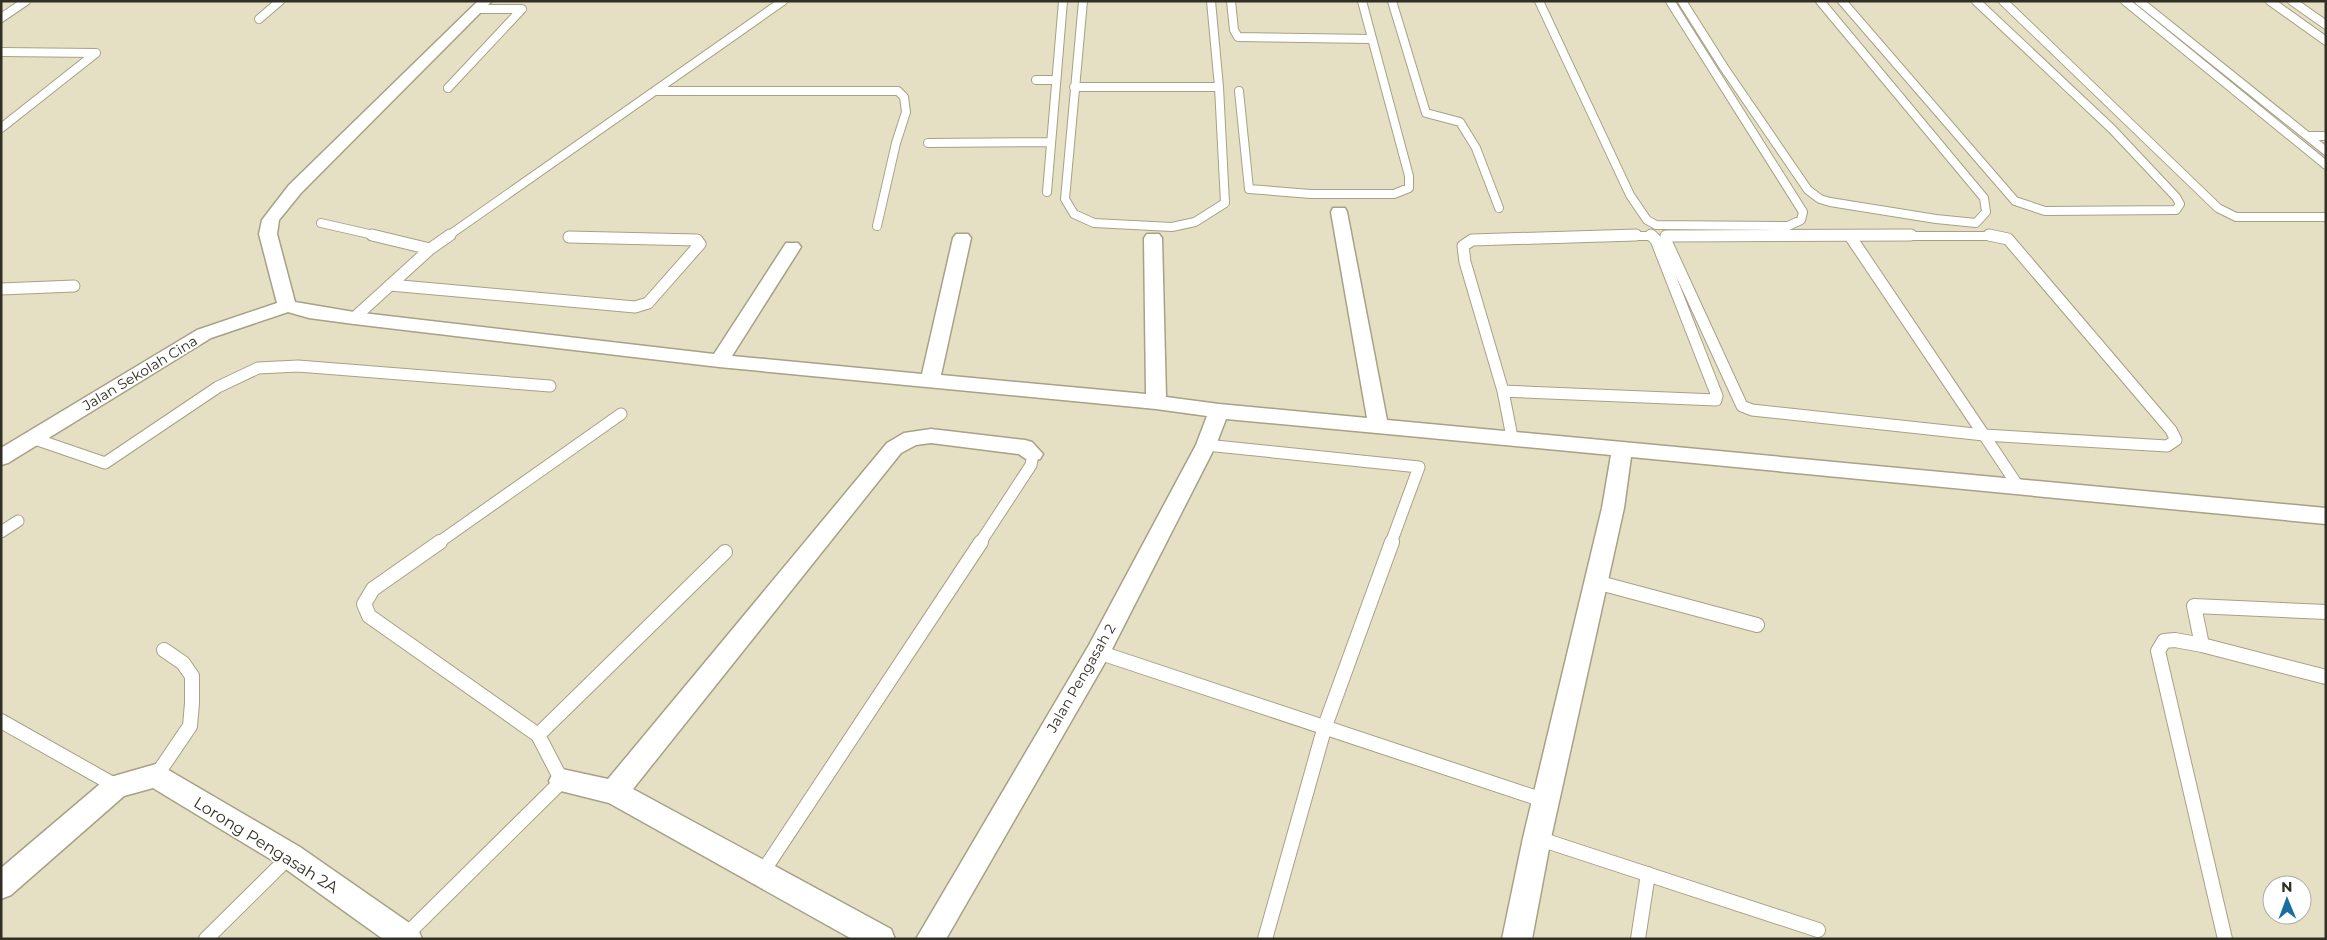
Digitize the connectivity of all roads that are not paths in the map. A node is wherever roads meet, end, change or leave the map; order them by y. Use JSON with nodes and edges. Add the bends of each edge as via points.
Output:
{"nodes":[{"id":1,"x":26,"y":1,"type":"edge"},
{"id":2,"x":280,"y":1,"type":"edge"},
{"id":3,"x":530,"y":1,"type":"edge"},
{"id":4,"x":783,"y":1,"type":"edge"},
{"id":5,"x":1063,"y":1,"type":"edge"},
{"id":6,"x":1083,"y":1,"type":"edge"},
{"id":7,"x":1211,"y":1,"type":"edge"},
{"id":8,"x":1231,"y":1,"type":"edge"},
{"id":9,"x":1362,"y":1,"type":"edge"},
{"id":10,"x":1392,"y":1,"type":"edge"},
{"id":11,"x":1539,"y":1,"type":"edge"},
{"id":12,"x":1670,"y":1,"type":"edge"},
{"id":13,"x":1682,"y":1,"type":"edge"},
{"id":14,"x":1820,"y":1,"type":"edge"},
{"id":15,"x":1842,"y":1,"type":"edge"},
{"id":16,"x":1976,"y":1,"type":"edge"},
{"id":17,"x":2003,"y":1,"type":"edge"},
{"id":18,"x":2125,"y":1,"type":"edge"},
{"id":19,"x":2139,"y":1,"type":"edge"},
{"id":20,"x":2270,"y":1,"type":"edge"},
{"id":21,"x":2292,"y":1,"type":"edge"},
{"id":22,"x":482,"y":5,"type":"edge"},
{"id":23,"x":522,"y":9,"type":"junction"},
{"id":24,"x":1,"y":18,"type":"edge"},
{"id":25,"x":259,"y":19,"type":"dead end"},
{"id":26,"x":2326,"y":25,"type":"edge"},
{"id":27,"x":1370,"y":39,"type":"junction"},
{"id":28,"x":2326,"y":41,"type":"edge"},
{"id":29,"x":1,"y":52,"type":"edge"},
{"id":30,"x":1036,"y":80,"type":"dead end"},
{"id":31,"x":1055,"y":80,"type":"junction"},
{"id":32,"x":1074,"y":87,"type":"junction"},
{"id":33,"x":1219,"y":87,"type":"junction"},
{"id":34,"x":448,"y":88,"type":"dead end"},
{"id":35,"x":655,"y":91,"type":"junction"},
{"id":36,"x":1239,"y":91,"type":"dead end"},
{"id":37,"x":1,"y":128,"type":"edge"},
{"id":38,"x":2308,"y":136,"type":"junction"},
{"id":39,"x":2326,"y":136,"type":"edge"},
{"id":40,"x":1051,"y":142,"type":"junction"},
{"id":41,"x":928,"y":143,"type":"dead end"},
{"id":42,"x":2326,"y":151,"type":"edge"},
{"id":43,"x":2326,"y":165,"type":"edge"},
{"id":44,"x":1047,"y":192,"type":"dead end"},
{"id":45,"x":1499,"y":208,"type":"dead end"},
{"id":46,"x":1339,"y":212,"type":"dead end"},
{"id":47,"x":2326,"y":217,"type":"edge"},
{"id":48,"x":322,"y":223,"type":"dead end"},
{"id":49,"x":877,"y":226,"type":"dead end"},
{"id":50,"x":1850,"y":236,"type":"junction"},
{"id":51,"x":569,"y":237,"type":"dead end"},
{"id":52,"x":962,"y":238,"type":"dead end"},
{"id":53,"x":1153,"y":238,"type":"dead end"},
{"id":54,"x":792,"y":247,"type":"dead end"},
{"id":55,"x":430,"y":249,"type":"junction"},
{"id":56,"x":390,"y":284,"type":"junction"},
{"id":57,"x":74,"y":286,"type":"dead end"},
{"id":58,"x":1,"y":289,"type":"edge"},
{"id":59,"x":287,"y":306,"type":"junction"},
{"id":60,"x":354,"y":318,"type":"junction"},
{"id":61,"x":719,"y":361,"type":"junction"},
{"id":62,"x":930,"y":380,"type":"junction"},
{"id":63,"x":550,"y":386,"type":"dead end"},
{"id":64,"x":1503,"y":391,"type":"junction"},
{"id":65,"x":1156,"y":402,"type":"junction"},
{"id":66,"x":1219,"y":411,"type":"junction"},
{"id":67,"x":621,"y":414,"type":"dead end"},
{"id":68,"x":1378,"y":425,"type":"junction"},
{"id":69,"x":1984,"y":435,"type":"junction"},
{"id":70,"x":1512,"y":437,"type":"junction"},
{"id":71,"x":32,"y":438,"type":"junction"},
{"id":72,"x":1206,"y":445,"type":"junction"},
{"id":73,"x":1622,"y":449,"type":"junction"},
{"id":74,"x":1033,"y":454,"type":"joint"},
{"id":75,"x":1,"y":458,"type":"edge"},
{"id":76,"x":2018,"y":486,"type":"junction"},
{"id":77,"x":2326,"y":516,"type":"edge"},
{"id":78,"x":18,"y":521,"type":"dead end"},
{"id":79,"x":1,"y":532,"type":"edge"},
{"id":80,"x":725,"y":552,"type":"dead end"},
{"id":81,"x":1596,"y":582,"type":"junction"},
{"id":82,"x":2326,"y":612,"type":"edge"},
{"id":83,"x":1757,"y":625,"type":"dead end"},
{"id":84,"x":2202,"y":646,"type":"junction"},
{"id":85,"x":164,"y":650,"type":"dead end"},
{"id":86,"x":1098,"y":652,"type":"junction"},
{"id":87,"x":2326,"y":677,"type":"edge"},
{"id":88,"x":1,"y":721,"type":"edge"},
{"id":89,"x":1325,"y":726,"type":"junction"},
{"id":90,"x":538,"y":735,"type":"junction"},
{"id":91,"x":156,"y":776,"type":"junction"},
{"id":92,"x":562,"y":781,"type":"junction"},
{"id":93,"x":116,"y":786,"type":"junction"},
{"id":94,"x":614,"y":792,"type":"junction"},
{"id":95,"x":1546,"y":801,"type":"junction"},
{"id":96,"x":1537,"y":838,"type":"junction"},
{"id":97,"x":290,"y":856,"type":"junction"},
{"id":98,"x":762,"y":873,"type":"junction"},
{"id":99,"x":1648,"y":874,"type":"junction"},
{"id":100,"x":1,"y":886,"type":"edge"},
{"id":101,"x":1818,"y":930,"type":"dead end"},
{"id":102,"x":405,"y":938,"type":"edge"},
{"id":103,"x":206,"y":939,"type":"edge"},
{"id":104,"x":881,"y":939,"type":"edge"},
{"id":105,"x":930,"y":939,"type":"edge"},
{"id":106,"x":1265,"y":939,"type":"edge"},
{"id":107,"x":1517,"y":939,"type":"edge"},
{"id":108,"x":1638,"y":939,"type":"edge"},
{"id":109,"x":2225,"y":939,"type":"edge"}],
"edges":[{"from":1,"to":24,"type":"lane"},
{"from":2,"to":25,"type":"lane"},
{"from":3,"to":23,"type":"lane"},
{"from":4,"to":35,"type":"lane"},
{"from":5,"to":31,"type":"lane"},
{"from":6,"to":32,"type":"lane"},
{"from":7,"to":33,"type":"lane"},
{"from":8,"to":27,"type":"lane","via":[[1234,30],[1238,37]]},
{"from":9,"to":27,"type":"lane"},
{"from":10,"to":45,"type":"lane","via":[[1426,113],[1460,122],[1476,148]]},
{"from":11,"to":12,"type":"lane","via":[[1630,194],[1646,220],[1656,225],[1763,226],[1788,226],[1801,220],[1803,212]]},
{"from":13,"to":14,"type":"lane","via":[[1808,190],[1820,199],[1855,207],[1976,223],[1986,212],[1984,198]]},
{"from":15,"to":16,"type":"lane","via":[[2015,201],[2045,211],[2176,210],[2180,204],[2176,197],[2112,129]]},
{"from":17,"to":47,"type":"lane","via":[[2218,208],[2236,217]]},
{"from":18,"to":43,"type":"lane"},
{"from":19,"to":38,"type":"lane"},
{"from":20,"to":28,"type":"lane"},
{"from":21,"to":26,"type":"lane"},
{"from":22,"to":23,"type":"lane"},
{"from":22,"to":59,"type":"street","via":[[295,189],[271,220],[268,234]]},
{"from":23,"to":34,"type":"lane"},
{"from":27,"to":36,"type":"lane","via":[[1409,176],[1409,188],[1394,194],[1311,194],[1249,189]]},
{"from":29,"to":37,"type":"lane","via":[[96,53]]},
{"from":30,"to":31,"type":"lane"},
{"from":31,"to":40,"type":"lane"},
{"from":32,"to":33,"type":"lane"},
{"from":32,"to":33,"type":"lane","via":[[1065,199],[1074,214],[1094,223],[1172,228],[1195,222],[1225,203]]},
{"from":35,"to":49,"type":"lane","via":[[898,91],[904,97],[906,112]]},
{"from":35,"to":55,"type":"lane"},
{"from":38,"to":39,"type":"lane"},
{"from":38,"to":42,"type":"lane"},
{"from":40,"to":41,"type":"lane"},
{"from":40,"to":44,"type":"lane"},
{"from":46,"to":68,"type":"street"},
{"from":48,"to":55,"type":"lane"},
{"from":50,"to":69,"type":"lane"},
{"from":50,"to":69,"type":"lane","via":[[1666,236],[1738,401],[1752,410]]},
{"from":50,"to":69,"type":"lane","via":[[1988,234],[2008,239],[2172,430],[2176,440],[2167,446]]},
{"from":51,"to":56,"type":"lane","via":[[698,240],[700,244],[648,303],[635,307]]},
{"from":52,"to":62,"type":"street"},
{"from":53,"to":65,"type":"street"},
{"from":54,"to":61,"type":"street"},
{"from":55,"to":56,"type":"lane"},
{"from":56,"to":60,"type":"lane"},
{"from":57,"to":58,"type":"lane"},
{"from":59,"to":60,"type":"street"},
{"from":59,"to":71,"type":"street","name":"Jalan Sekolah Cina","via":[[204,334]]},
{"from":60,"to":61,"type":"street"},
{"from":61,"to":62,"type":"street"},
{"from":62,"to":65,"type":"street"},
{"from":63,"to":71,"type":"lane","via":[[298,366],[258,368],[218,387],[105,463]]},
{"from":64,"to":64,"type":"lane","via":[[1464,262],[1463,246],[1472,240],[1651,235],[1656,240],[1716,400]]},
{"from":64,"to":70,"type":"lane"},
{"from":65,"to":66,"type":"street"},
{"from":66,"to":68,"type":"street"},
{"from":66,"to":72,"type":"street","name":"Jalan Pengasah 2"},
{"from":67,"to":90,"type":"lane","via":[[373,588],[364,604],[369,616]]},
{"from":68,"to":70,"type":"street"},
{"from":69,"to":76,"type":"lane"},
{"from":70,"to":73,"type":"street"},
{"from":71,"to":75,"type":"street","name":"Jalan Sekolah Cina"},
{"from":72,"to":86,"type":"street","name":"Jalan Pengasah 2"},
{"from":72,"to":89,"type":"lane","via":[[1419,467]]},
{"from":73,"to":76,"type":"street"},
{"from":73,"to":81,"type":"street"},
{"from":74,"to":94,"type":"street","via":[[1025,447],[932,436],[911,438],[894,448]]},
{"from":74,"to":98,"type":"lane","via":[[1032,465]]},
{"from":76,"to":77,"type":"street"},
{"from":78,"to":79,"type":"lane"},
{"from":80,"to":90,"type":"lane"},
{"from":81,"to":83,"type":"lane"},
{"from":81,"to":95,"type":"street"},
{"from":82,"to":84,"type":"lane","via":[[2194,606]]},
{"from":84,"to":87,"type":"lane"},
{"from":84,"to":109,"type":"lane","via":[[2164,641],[2158,651]]},
{"from":85,"to":91,"type":"lane","via":[[182,663],[192,676],[192,710],[190,726]]},
{"from":86,"to":89,"type":"lane"},
{"from":86,"to":105,"type":"street","name":"Jalan Pengasah 2"},
{"from":88,"to":93,"type":"lane"},
{"from":89,"to":95,"type":"lane"},
{"from":89,"to":106,"type":"lane"},
{"from":90,"to":92,"type":"lane"},
{"from":91,"to":93,"type":"street"},
{"from":91,"to":97,"type":"street","name":"Lorong Pengasah 2A"},
{"from":92,"to":94,"type":"street"},
{"from":92,"to":102,"type":"lane"},
{"from":93,"to":100,"type":"street"},
{"from":94,"to":98,"type":"street"},
{"from":95,"to":96,"type":"street"},
{"from":96,"to":99,"type":"lane"},
{"from":96,"to":107,"type":"street"},
{"from":97,"to":102,"type":"street","name":"Lorong Pengasah 2A"},
{"from":97,"to":103,"type":"lane"},
{"from":98,"to":104,"type":"street"},
{"from":99,"to":101,"type":"lane"},
{"from":99,"to":108,"type":"lane"}]}
